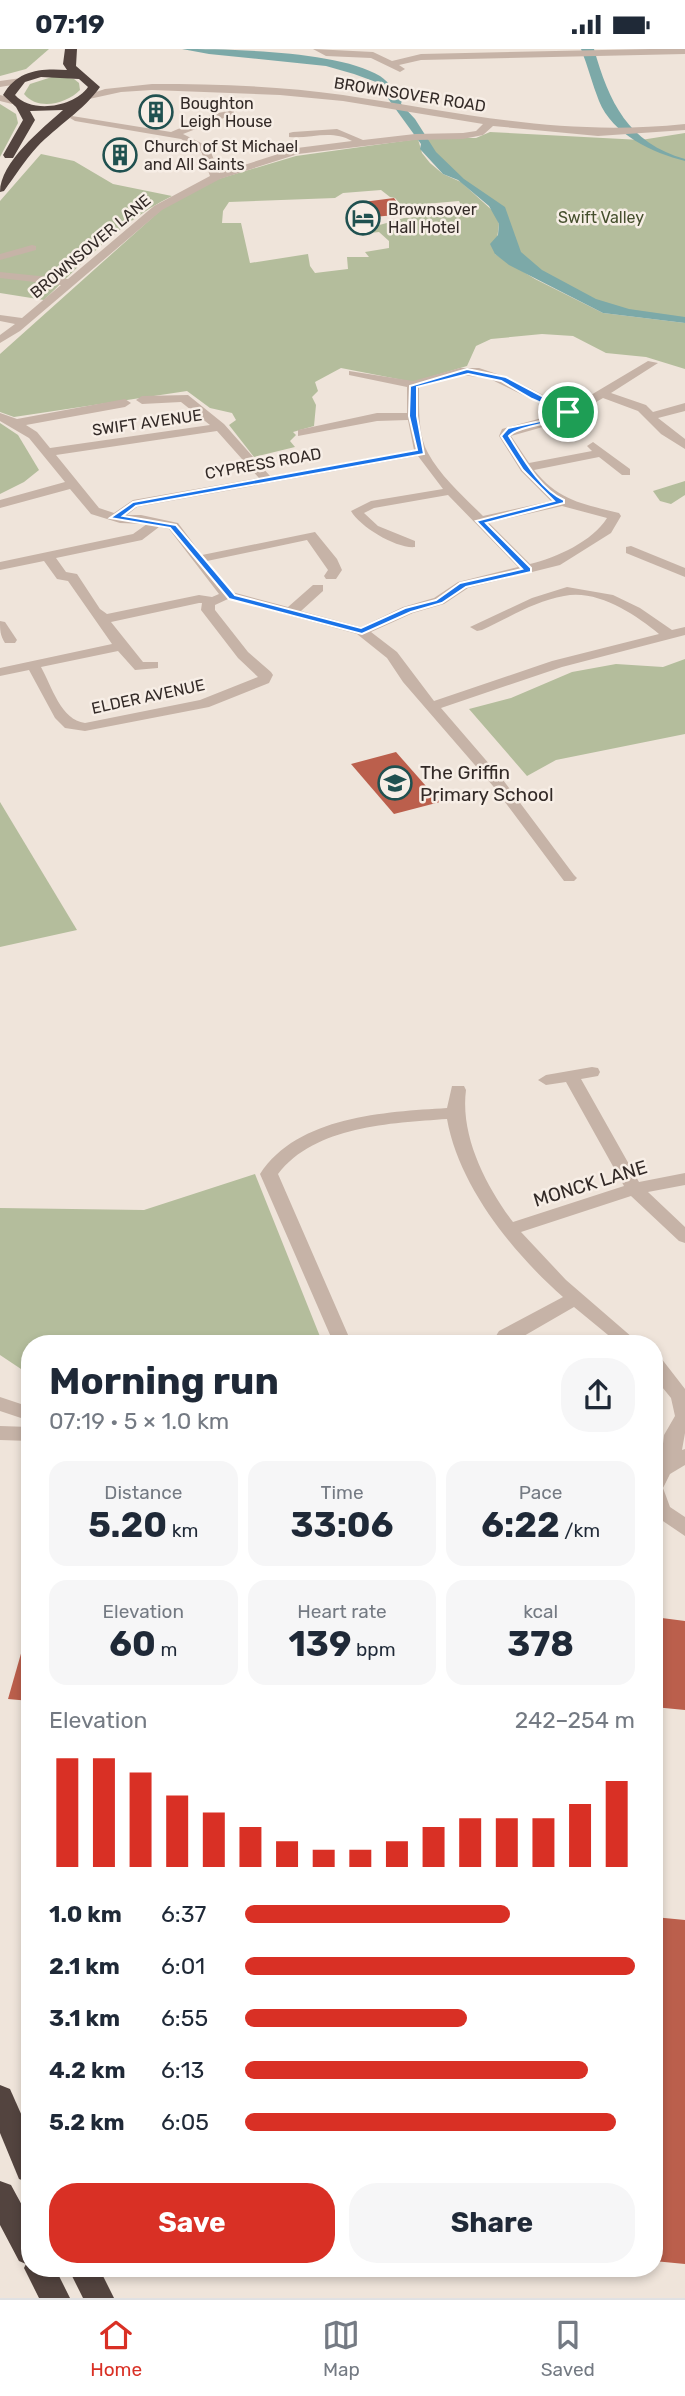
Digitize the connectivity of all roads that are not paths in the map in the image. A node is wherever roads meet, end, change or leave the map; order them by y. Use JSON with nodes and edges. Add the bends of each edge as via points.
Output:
{"nodes":[{"id":1,"x":71,"y":49,"type":"edge"},
{"id":2,"x":318,"y":49,"type":"edge"},
{"id":3,"x":685,"y":51,"type":"edge"},
{"id":4,"x":47,"y":63,"type":"dead end"},
{"id":5,"x":391,"y":64,"type":"junction"},
{"id":6,"x":402,"y":71,"type":"dead end"},
{"id":7,"x":85,"y":77,"type":"junction"},
{"id":8,"x":26,"y":78,"type":"junction"},
{"id":9,"x":0,"y":84,"type":"edge"},
{"id":10,"x":129,"y":87,"type":"junction"},
{"id":11,"x":85,"y":99,"type":"junction"},
{"id":12,"x":11,"y":102,"type":"edge"},
{"id":13,"x":231,"y":111,"type":"dead end"},
{"id":14,"x":75,"y":118,"type":"dead end"},
{"id":15,"x":489,"y":124,"type":"junction"},
{"id":16,"x":685,"y":127,"type":"edge"},
{"id":17,"x":300,"y":132,"type":"dead end"},
{"id":18,"x":174,"y":134,"type":"junction"},
{"id":19,"x":361,"y":143,"type":"junction"},
{"id":20,"x":0,"y":168,"type":"edge"},
{"id":21,"x":216,"y":177,"type":"junction"},
{"id":22,"x":0,"y":188,"type":"edge"},
{"id":23,"x":33,"y":248,"type":"dead end"},
{"id":24,"x":0,"y":257,"type":"edge"},
{"id":25,"x":0,"y":275,"type":"edge"},
{"id":26,"x":70,"y":283,"type":"junction"},
{"id":27,"x":0,"y":318,"type":"edge"},
{"id":28,"x":24,"y":322,"type":"junction"},
{"id":29,"x":0,"y":340,"type":"edge"},
{"id":30,"x":651,"y":363,"type":"dead end"},
{"id":31,"x":353,"y":373,"type":"dead end"},
{"id":32,"x":413,"y":386,"type":"junction"},
{"id":33,"x":601,"y":393,"type":"junction"},
{"id":34,"x":142,"y":400,"type":"dead end"},
{"id":35,"x":125,"y":403,"type":"dead end"},
{"id":36,"x":685,"y":407,"type":"edge"},
{"id":37,"x":568,"y":412,"type":"junction"},
{"id":38,"x":413,"y":416,"type":"junction"},
{"id":39,"x":651,"y":416,"type":"junction"},
{"id":40,"x":0,"y":417,"type":"edge"},
{"id":41,"x":15,"y":423,"type":"junction"},
{"id":42,"x":220,"y":427,"type":"junction"},
{"id":43,"x":302,"y":433,"type":"dead end"},
{"id":44,"x":590,"y":443,"type":"dead end"},
{"id":45,"x":685,"y":445,"type":"edge"},
{"id":46,"x":49,"y":452,"type":"junction"},
{"id":47,"x":421,"y":452,"type":"junction"},
{"id":48,"x":600,"y":453,"type":"junction"},
{"id":49,"x":525,"y":468,"type":"junction"},
{"id":50,"x":626,"y":472,"type":"dead end"},
{"id":51,"x":267,"y":480,"type":"junction"},
{"id":52,"x":74,"y":484,"type":"junction"},
{"id":53,"x":451,"y":491,"type":"junction"},
{"id":54,"x":562,"y":502,"type":"junction"},
{"id":55,"x":0,"y":504,"type":"edge"},
{"id":56,"x":115,"y":518,"type":"junction"},
{"id":57,"x":480,"y":521,"type":"junction"},
{"id":58,"x":158,"y":522,"type":"junction"},
{"id":59,"x":410,"y":544,"type":"dead end"},
{"id":60,"x":631,"y":550,"type":"dead end"},
{"id":61,"x":47,"y":555,"type":"junction"},
{"id":62,"x":200,"y":559,"type":"junction"},
{"id":63,"x":0,"y":566,"type":"edge"},
{"id":64,"x":528,"y":570,"type":"junction"},
{"id":65,"x":685,"y":573,"type":"edge"},
{"id":66,"x":331,"y":576,"type":"dead end"},
{"id":67,"x":318,"y":588,"type":"dead end"},
{"id":68,"x":221,"y":598,"type":"junction"},
{"id":69,"x":291,"y":612,"type":"junction"},
{"id":70,"x":105,"y":619,"type":"junction"},
{"id":71,"x":0,"y":625,"type":"edge"},
{"id":72,"x":477,"y":627,"type":"dead end"},
{"id":73,"x":362,"y":631,"type":"junction"},
{"id":74,"x":685,"y":631,"type":"edge"},
{"id":75,"x":669,"y":635,"type":"junction"},
{"id":76,"x":10,"y":641,"type":"dead end"},
{"id":77,"x":121,"y":646,"type":"junction"},
{"id":78,"x":33,"y":665,"type":"junction"},
{"id":79,"x":153,"y":665,"type":"dead end"},
{"id":80,"x":0,"y":673,"type":"edge"},
{"id":81,"x":432,"y":706,"type":"junction"},
{"id":82,"x":569,"y":878,"type":"dead end"},
{"id":83,"x":592,"y":1072,"type":"dead end"},
{"id":84,"x":571,"y":1076,"type":"junction"},
{"id":85,"x":546,"y":1080,"type":"dead end"},
{"id":86,"x":458,"y":1090,"type":"dead end"},
{"id":87,"x":455,"y":1114,"type":"junction"},
{"id":88,"x":685,"y":1179,"type":"edge"},
{"id":89,"x":634,"y":1189,"type":"junction"},
{"id":90,"x":507,"y":1230,"type":"junction"},
{"id":91,"x":685,"y":1237,"type":"edge"},
{"id":92,"x":575,"y":1299,"type":"junction"},
{"id":93,"x":339,"y":1335,"type":"edge"},
{"id":94,"x":508,"y":1335,"type":"edge"},
{"id":95,"x":620,"y":1335,"type":"edge"},
{"id":96,"x":663,"y":1374,"type":"edge"},
{"id":97,"x":0,"y":1404,"type":"edge"},
{"id":98,"x":21,"y":1412,"type":"edge"},
{"id":99,"x":684,"y":1419,"type":"edge"},
{"id":100,"x":0,"y":1433,"type":"edge"},
{"id":101,"x":21,"y":1434,"type":"edge"},
{"id":102,"x":663,"y":1475,"type":"edge"},
{"id":103,"x":0,"y":2098,"type":"edge"},
{"id":104,"x":21,"y":2148,"type":"edge"},
{"id":105,"x":0,"y":2195,"type":"edge"},
{"id":106,"x":21,"y":2234,"type":"edge"},
{"id":107,"x":44,"y":2277,"type":"edge"},
{"id":108,"x":88,"y":2277,"type":"edge"},
{"id":109,"x":55,"y":2298,"type":"edge"},
{"id":110,"x":99,"y":2298,"type":"edge"}],
"edges":[{"from":1,"to":7,"type":"highway","via":[[67,63]]},
{"from":2,"to":5,"type":"street","via":[[373,55]]},
{"from":3,"to":5,"type":"street","via":[[421,57]]},
{"from":4,"to":8,"type":"highway"},
{"from":5,"to":6,"type":"street"},
{"from":7,"to":8,"type":"highway","via":[[55,73]]},
{"from":7,"to":10,"type":"street","name":"BROWNSOVER ROAD"},
{"from":7,"to":11,"type":"highway","via":[[94,87]]},
{"from":8,"to":9,"type":"street"},
{"from":8,"to":12,"type":"highway","via":[[10,90]]},
{"from":10,"to":11,"type":"street","name":"BROWNSOVER ROAD"},
{"from":10,"to":15,"type":"street","name":"BROWNSOVER ROAD","via":[[270,91]]},
{"from":11,"to":12,"type":"highway","via":[[49,108]]},
{"from":11,"to":22,"type":"highway","via":[[32,145]]},
{"from":12,"to":20,"type":"highway","via":[[29,120]]},
{"from":13,"to":18,"type":"street"},
{"from":14,"to":18,"type":"street"},
{"from":15,"to":16,"type":"street","name":"BROWNSOVER ROAD","via":[[609,134]]},
{"from":15,"to":19,"type":"street","name":"BROWNSOVER LANE","via":[[479,133],[463,136]]},
{"from":17,"to":19,"type":"street","via":[[341,129]]},
{"from":18,"to":21,"type":"street","via":[[205,149]]},
{"from":19,"to":21,"type":"street","name":"BROWNSOVER LANE","via":[[291,153]]},
{"from":21,"to":26,"type":"street","name":"BROWNSOVER LANE","via":[[158,208]]},
{"from":23,"to":24,"type":"street"},
{"from":25,"to":26,"type":"street"},
{"from":26,"to":28,"type":"street","name":"BROWNSOVER LANE"},
{"from":27,"to":28,"type":"street"},
{"from":28,"to":29,"type":"street","name":"BROWNSOVER LANE"},
{"from":30,"to":33,"type":"street"},
{"from":31,"to":32,"type":"street"},
{"from":32,"to":37,"type":"street","via":[[467,371],[503,379]]},
{"from":32,"to":38,"type":"street"},
{"from":33,"to":37,"type":"street"},
{"from":33,"to":39,"type":"street","via":[[642,408]]},
{"from":34,"to":42,"type":"street","via":[[184,398]]},
{"from":35,"to":41,"type":"street"},
{"from":36,"to":39,"type":"street"},
{"from":37,"to":49,"type":"street","via":[[506,432]]},
{"from":38,"to":43,"type":"street","via":[[377,417]]},
{"from":38,"to":47,"type":"street"},
{"from":39,"to":45,"type":"street"},
{"from":40,"to":41,"type":"street"},
{"from":41,"to":46,"type":"street"},
{"from":42,"to":46,"type":"street","name":"SWIFT AVENUE"},
{"from":42,"to":51,"type":"street","name":"SWIFT AVENUE"},
{"from":44,"to":48,"type":"street"},
{"from":46,"to":52,"type":"street"},
{"from":47,"to":51,"type":"street","name":"CYPRESS ROAD"},
{"from":47,"to":53,"type":"street"},
{"from":48,"to":49,"type":"street"},
{"from":48,"to":50,"type":"street"},
{"from":49,"to":54,"type":"street"},
{"from":51,"to":56,"type":"street","name":"CYPRESS ROAD","via":[[133,504]]},
{"from":52,"to":55,"type":"street"},
{"from":52,"to":56,"type":"street","via":[[95,511]]},
{"from":53,"to":57,"type":"street"},
{"from":53,"to":59,"type":"street","via":[[358,511],[374,530]]},
{"from":54,"to":57,"type":"street"},
{"from":54,"to":64,"type":"street","via":[[615,516],[591,541],[555,562]]},
{"from":56,"to":58,"type":"street"},
{"from":57,"to":64,"type":"street"},
{"from":58,"to":61,"type":"street","via":[[137,537]]},
{"from":58,"to":62,"type":"street","via":[[179,531]]},
{"from":60,"to":65,"type":"street"},
{"from":61,"to":63,"type":"street"},
{"from":61,"to":70,"type":"street","via":[[62,576],[72,577],[95,612]]},
{"from":62,"to":66,"type":"street","via":[[310,535],[332,562],[335,570]]},
{"from":62,"to":68,"type":"street"},
{"from":64,"to":73,"type":"street","via":[[463,585],[439,601]]},
{"from":67,"to":69,"type":"street"},
{"from":68,"to":69,"type":"street"},
{"from":68,"to":70,"type":"street"},
{"from":68,"to":78,"type":"street","name":"ELDER AVENUE","via":[[209,603],[208,610],[243,655],[266,675],[264,680],[204,704],[97,725],[70,725]]},
{"from":69,"to":73,"type":"street"},
{"from":70,"to":77,"type":"street"},
{"from":71,"to":76,"type":"street"},
{"from":72,"to":75,"type":"street","via":[[565,591],[593,593],[650,619]]},
{"from":73,"to":81,"type":"street","via":[[392,655]]},
{"from":74,"to":75,"type":"street"},
{"from":75,"to":81,"type":"street","via":[[558,664]]},
{"from":77,"to":78,"type":"street"},
{"from":77,"to":79,"type":"street","via":[[140,667]]},
{"from":78,"to":80,"type":"street"},
{"from":81,"to":82,"type":"street","via":[[521,811]]},
{"from":83,"to":84,"type":"street"},
{"from":84,"to":85,"type":"street"},
{"from":84,"to":89,"type":"street"},
{"from":86,"to":87,"type":"street"},
{"from":87,"to":90,"type":"street","via":[[476,1175]]},
{"from":87,"to":93,"type":"street","via":[[399,1117],[346,1127],[289,1148],[275,1162],[269,1174]]},
{"from":88,"to":89,"type":"street","name":"MONCK LANE"},
{"from":89,"to":90,"type":"street","name":"MONCK LANE"},
{"from":89,"to":91,"type":"street"},
{"from":90,"to":92,"type":"street"},
{"from":92,"to":94,"type":"street"},
{"from":92,"to":95,"type":"street"},
{"from":96,"to":99,"type":"street","via":[[680,1396]]},
{"from":97,"to":98,"type":"street"},
{"from":99,"to":102,"type":"street"},
{"from":100,"to":101,"type":"street"},
{"from":103,"to":104,"type":"highway"},
{"from":105,"to":106,"type":"highway"},
{"from":107,"to":109,"type":"highway"},
{"from":108,"to":110,"type":"highway"}]}
